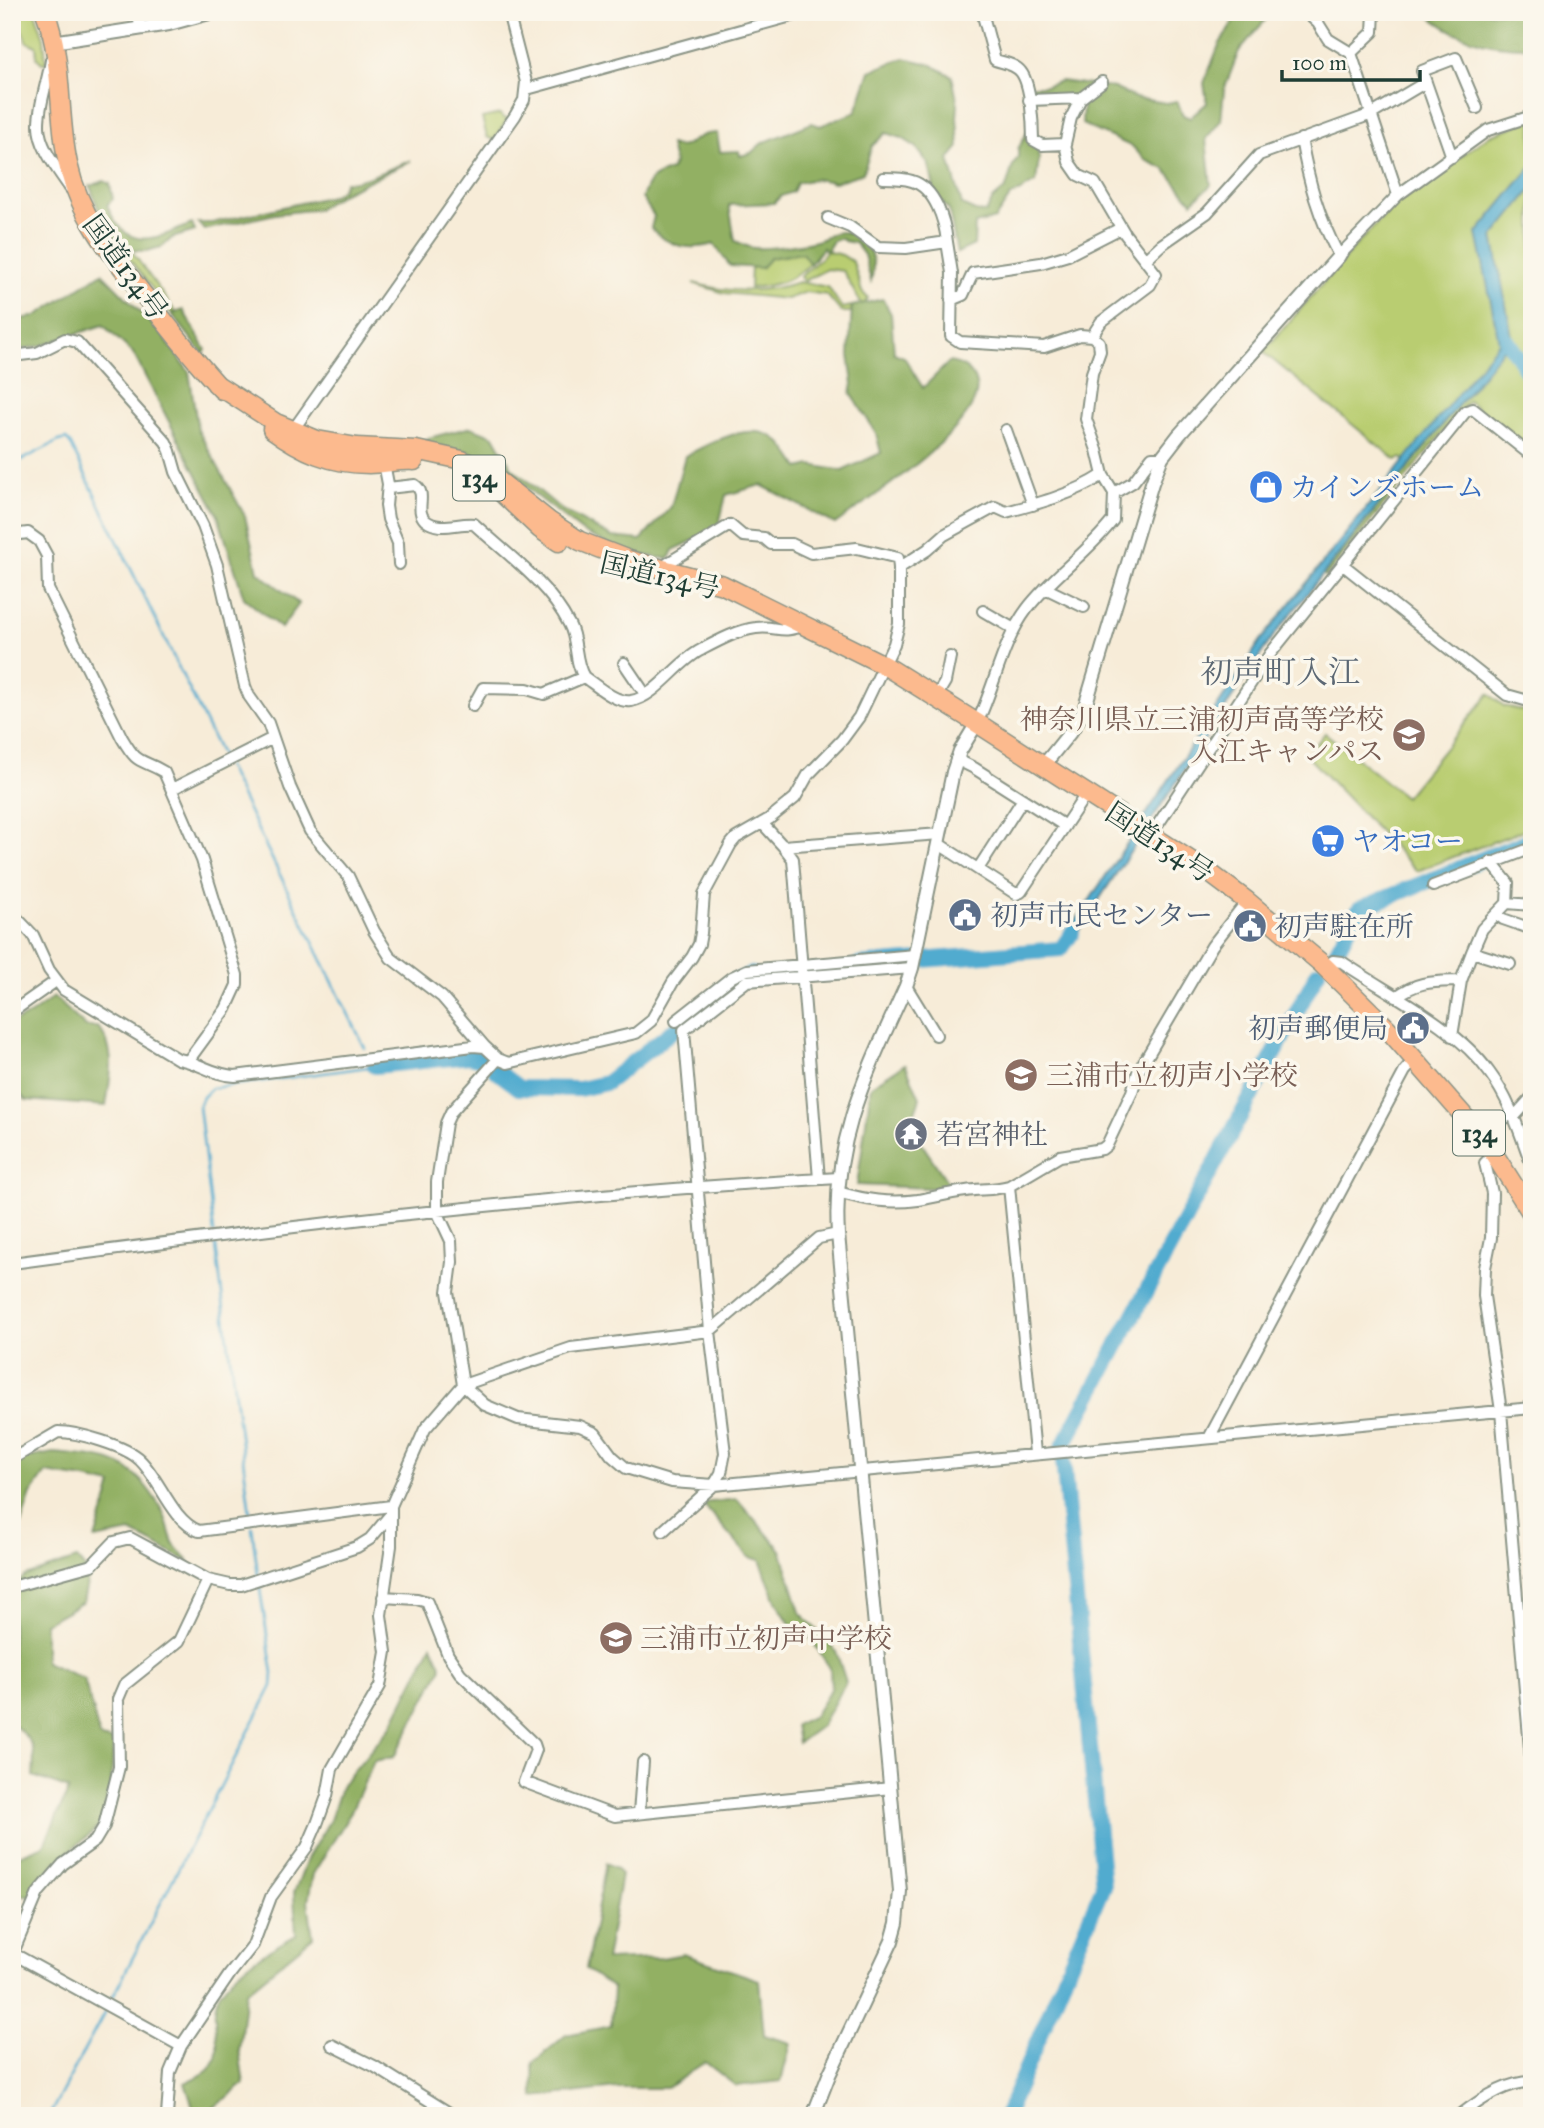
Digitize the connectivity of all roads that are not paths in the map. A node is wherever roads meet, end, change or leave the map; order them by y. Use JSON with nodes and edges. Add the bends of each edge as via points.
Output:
{"nodes":[{"id":1,"x":45,"y":12,"type":"edge"},
{"id":2,"x":137,"y":12,"type":"edge"},
{"id":3,"x":213,"y":12,"type":"edge"},
{"id":4,"x":508,"y":12,"type":"edge"},
{"id":5,"x":806,"y":12,"type":"edge"},
{"id":6,"x":982,"y":12,"type":"edge"},
{"id":7,"x":1374,"y":12,"type":"edge"},
{"id":8,"x":1308,"y":14,"type":"dead end"},
{"id":9,"x":191,"y":15,"type":"edge"},
{"id":10,"x":141,"y":29,"type":"junction"},
{"id":11,"x":53,"y":42,"type":"junction"},
{"id":12,"x":1351,"y":53,"type":"junction"},
{"id":13,"x":1102,"y":82,"type":"dead end"},
{"id":14,"x":1426,"y":82,"type":"junction"},
{"id":15,"x":527,"y":89,"type":"junction"},
{"id":16,"x":1082,"y":98,"type":"junction"},
{"id":17,"x":1029,"y":100,"type":"junction"},
{"id":18,"x":1477,"y":108,"type":"dead end"},
{"id":19,"x":1371,"y":114,"type":"junction"},
{"id":20,"x":1532,"y":116,"type":"edge"},
{"id":21,"x":1301,"y":139,"type":"junction"},
{"id":22,"x":1065,"y":144,"type":"junction"},
{"id":23,"x":1452,"y":156,"type":"junction"},
{"id":24,"x":883,"y":178,"type":"dead end"},
{"id":25,"x":1398,"y":195,"type":"junction"},
{"id":26,"x":78,"y":198,"type":"junction"},
{"id":27,"x":828,"y":218,"type":"dead end"},
{"id":28,"x":1121,"y":228,"type":"junction"},
{"id":29,"x":947,"y":242,"type":"junction"},
{"id":30,"x":1339,"y":256,"type":"junction"},
{"id":31,"x":1146,"y":259,"type":"junction"},
{"id":32,"x":951,"y":300,"type":"junction"},
{"id":33,"x":1092,"y":336,"type":"junction"},
{"id":34,"x":12,"y":356,"type":"edge"},
{"id":35,"x":216,"y":384,"type":"junction"},
{"id":36,"x":272,"y":430,"type":"junction"},
{"id":37,"x":293,"y":430,"type":"junction"},
{"id":38,"x":1006,"y":430,"type":"dead end"},
{"id":39,"x":317,"y":440,"type":"junction"},
{"id":40,"x":1532,"y":456,"type":"edge"},
{"id":41,"x":1162,"y":457,"type":"junction"},
{"id":42,"x":378,"y":463,"type":"junction"},
{"id":43,"x":1103,"y":475,"type":"junction"},
{"id":44,"x":388,"y":488,"type":"junction"},
{"id":45,"x":1114,"y":493,"type":"junction"},
{"id":46,"x":1033,"y":505,"type":"junction"},
{"id":47,"x":12,"y":535,"type":"edge"},
{"id":48,"x":1342,"y":564,"type":"junction"},
{"id":49,"x":399,"y":565,"type":"dead end"},
{"id":50,"x":665,"y":568,"type":"junction"},
{"id":51,"x":899,"y":568,"type":"junction"},
{"id":52,"x":1045,"y":589,"type":"junction"},
{"id":53,"x":738,"y":594,"type":"junction"},
{"id":54,"x":1084,"y":607,"type":"dead end"},
{"id":55,"x":983,"y":611,"type":"dead end"},
{"id":56,"x":804,"y":625,"type":"junction"},
{"id":57,"x":1014,"y":629,"type":"junction"},
{"id":58,"x":950,"y":657,"type":"dead end"},
{"id":59,"x":624,"y":663,"type":"dead end"},
{"id":60,"x":884,"y":665,"type":"junction"},
{"id":61,"x":584,"y":677,"type":"junction"},
{"id":62,"x":12,"y":678,"type":"edge"},
{"id":63,"x":645,"y":694,"type":"junction"},
{"id":64,"x":936,"y":697,"type":"junction"},
{"id":65,"x":12,"y":702,"type":"edge"},
{"id":66,"x":1532,"y":702,"type":"edge"},
{"id":67,"x":474,"y":706,"type":"dead end"},
{"id":68,"x":977,"y":723,"type":"junction"},
{"id":69,"x":273,"y":738,"type":"junction"},
{"id":70,"x":956,"y":759,"type":"junction"},
{"id":71,"x":1043,"y":766,"type":"junction"},
{"id":72,"x":172,"y":789,"type":"junction"},
{"id":73,"x":1086,"y":794,"type":"junction"},
{"id":74,"x":1023,"y":799,"type":"junction"},
{"id":75,"x":762,"y":823,"type":"junction"},
{"id":76,"x":1065,"y":826,"type":"junction"},
{"id":77,"x":1151,"y":834,"type":"junction"},
{"id":78,"x":939,"y":839,"type":"junction"},
{"id":79,"x":783,"y":846,"type":"junction"},
{"id":80,"x":1532,"y":848,"type":"edge"},
{"id":81,"x":1491,"y":862,"type":"junction"},
{"id":82,"x":978,"y":869,"type":"junction"},
{"id":83,"x":1433,"y":886,"type":"dead end"},
{"id":84,"x":1247,"y":901,"type":"junction"},
{"id":85,"x":1507,"y":903,"type":"junction"},
{"id":86,"x":1532,"y":905,"type":"edge"},
{"id":87,"x":12,"y":913,"type":"edge"},
{"id":88,"x":1497,"y":914,"type":"junction"},
{"id":89,"x":1526,"y":928,"type":"dead end"},
{"id":90,"x":1472,"y":952,"type":"junction"},
{"id":91,"x":913,"y":961,"type":"junction"},
{"id":92,"x":1510,"y":964,"type":"dead end"},
{"id":93,"x":1325,"y":967,"type":"junction"},
{"id":94,"x":802,"y":971,"type":"junction"},
{"id":95,"x":56,"y":981,"type":"junction"},
{"id":96,"x":1461,"y":981,"type":"junction"},
{"id":97,"x":906,"y":986,"type":"junction"},
{"id":98,"x":1396,"y":997,"type":"junction"},
{"id":99,"x":662,"y":1003,"type":"junction"},
{"id":100,"x":13,"y":1008,"type":"edge"},
{"id":101,"x":680,"y":1026,"type":"junction"},
{"id":102,"x":936,"y":1035,"type":"dead end"},
{"id":103,"x":1452,"y":1036,"type":"junction"},
{"id":104,"x":485,"y":1047,"type":"junction"},
{"id":105,"x":498,"y":1059,"type":"junction"},
{"id":106,"x":1415,"y":1060,"type":"junction"},
{"id":107,"x":188,"y":1061,"type":"junction"},
{"id":108,"x":1532,"y":1097,"type":"edge"},
{"id":109,"x":1514,"y":1115,"type":"junction"},
{"id":110,"x":1479,"y":1134,"type":"junction"},
{"id":111,"x":1494,"y":1154,"type":"junction"},
{"id":112,"x":1532,"y":1166,"type":"edge"},
{"id":113,"x":839,"y":1178,"type":"junction"},
{"id":114,"x":819,"y":1179,"type":"junction"},
{"id":115,"x":1009,"y":1186,"type":"junction"},
{"id":116,"x":698,"y":1187,"type":"junction"},
{"id":117,"x":838,"y":1192,"type":"junction"},
{"id":118,"x":437,"y":1211,"type":"junction"},
{"id":119,"x":1532,"y":1214,"type":"edge"},
{"id":120,"x":838,"y":1234,"type":"junction"},
{"id":121,"x":12,"y":1263,"type":"edge"},
{"id":122,"x":710,"y":1331,"type":"junction"},
{"id":123,"x":463,"y":1385,"type":"junction"},
{"id":124,"x":1532,"y":1408,"type":"edge"},
{"id":125,"x":1501,"y":1411,"type":"junction"},
{"id":126,"x":1209,"y":1438,"type":"junction"},
{"id":127,"x":1035,"y":1453,"type":"junction"},
{"id":128,"x":12,"y":1459,"type":"edge"},
{"id":129,"x":859,"y":1472,"type":"junction"},
{"id":130,"x":714,"y":1485,"type":"junction"},
{"id":131,"x":391,"y":1510,"type":"junction"},
{"id":132,"x":663,"y":1531,"type":"dead end"},
{"id":133,"x":208,"y":1580,"type":"junction"},
{"id":134,"x":12,"y":1587,"type":"edge"},
{"id":135,"x":383,"y":1597,"type":"junction"},
{"id":136,"x":1530,"y":1739,"type":"edge"},
{"id":137,"x":643,"y":1762,"type":"dead end"},
{"id":138,"x":1532,"y":1772,"type":"edge"},
{"id":139,"x":891,"y":1788,"type":"junction"},
{"id":140,"x":639,"y":1813,"type":"junction"},
{"id":141,"x":12,"y":1954,"type":"edge"},
{"id":142,"x":332,"y":2045,"type":"dead end"},
{"id":143,"x":181,"y":2046,"type":"junction"},
{"id":144,"x":1532,"y":2082,"type":"edge"},
{"id":145,"x":167,"y":2116,"type":"edge"},
{"id":146,"x":453,"y":2116,"type":"edge"},
{"id":147,"x":813,"y":2116,"type":"edge"},
{"id":148,"x":1459,"y":2116,"type":"edge"}],
"edges":[{"from":1,"to":11,"type":"highway","name":"国道134号","number":"134"},
{"from":2,"to":10,"type":"street"},
{"from":3,"to":9,"type":"street"},
{"from":4,"to":15,"type":"street"},
{"from":5,"to":15,"type":"street"},
{"from":6,"to":17,"type":"street","via":[[995,60],[1022,73]]},
{"from":7,"to":12,"type":"street","via":[[1373,32]]},
{"from":8,"to":12,"type":"street","via":[[1328,39]]},
{"from":9,"to":10,"type":"street"},
{"from":10,"to":11,"type":"street"},
{"from":11,"to":26,"type":"highway","name":"国道134号","number":"134","via":[[68,162]]},
{"from":11,"to":26,"type":"street","via":[[39,132]]},
{"from":12,"to":19,"type":"street"},
{"from":13,"to":16,"type":"street"},
{"from":14,"to":18,"type":"street","via":[[1422,71],[1456,58]]},
{"from":14,"to":19,"type":"street"},
{"from":14,"to":23,"type":"street"},
{"from":15,"to":37,"type":"street","via":[[515,116]]},
{"from":16,"to":17,"type":"street"},
{"from":16,"to":22,"type":"street"},
{"from":17,"to":22,"type":"street","via":[[1032,140],[1042,145]]},
{"from":19,"to":21,"type":"street"},
{"from":19,"to":25,"type":"street"},
{"from":20,"to":23,"type":"street","via":[[1488,130]]},
{"from":21,"to":30,"type":"street","via":[[1309,184]]},
{"from":21,"to":31,"type":"street","via":[[1259,155],[1207,213]]},
{"from":22,"to":28,"type":"street","via":[[1069,162],[1078,175],[1095,183]]},
{"from":23,"to":25,"type":"street"},
{"from":24,"to":29,"type":"street","via":[[914,181],[923,188],[945,223]]},
{"from":25,"to":30,"type":"street"},
{"from":26,"to":35,"type":"highway","name":"国道134号","number":"134","via":[[113,255]]},
{"from":27,"to":29,"type":"street","via":[[878,247]]},
{"from":28,"to":31,"type":"street"},
{"from":28,"to":32,"type":"street","via":[[1041,263],[973,273],[963,295]]},
{"from":29,"to":32,"type":"street","via":[[953,273]]},
{"from":30,"to":41,"type":"street"},
{"from":31,"to":33,"type":"street","via":[[1156,274],[1150,285],[1101,322]]},
{"from":32,"to":33,"type":"street","via":[[951,336],[960,342],[1044,347],[1080,335]]},
{"from":33,"to":43,"type":"street","via":[[1100,351],[1086,419]]},
{"from":34,"to":69,"type":"street","via":[[37,353],[65,339],[77,342],[166,442],[214,556],[245,686]]},
{"from":35,"to":36,"type":"highway","name":"国道134号","number":"134"},
{"from":35,"to":37,"type":"highway","name":"国道134号","number":"134","via":[[259,414]]},
{"from":36,"to":37,"type":"highway"},
{"from":36,"to":42,"type":"highway","name":"国道134号","number":"134","via":[[329,460]]},
{"from":37,"to":39,"type":"highway","name":"国道134号","number":"134"},
{"from":37,"to":42,"type":"highway","via":[[297,440],[309,447]]},
{"from":38,"to":46,"type":"street"},
{"from":39,"to":42,"type":"highway","via":[[376,455]]},
{"from":39,"to":50,"type":"highway","name":"国道134号","number":"134","via":[[416,450],[462,460],[489,472],[580,541]]},
{"from":40,"to":48,"type":"street","via":[[1473,409],[1466,411]]},
{"from":41,"to":45,"type":"street","via":[[1152,457],[1133,482]]},
{"from":41,"to":71,"type":"street","via":[[1084,710]]},
{"from":42,"to":44,"type":"street","via":[[387,469]]},
{"from":42,"to":53,"type":"highway","name":"国道134号","number":"134","via":[[429,461],[464,470],[486,481],[540,529],[596,562]]},
{"from":43,"to":45,"type":"street"},
{"from":43,"to":46,"type":"street","via":[[1084,488]]},
{"from":44,"to":49,"type":"street","via":[[388,520],[398,543]]},
{"from":44,"to":61,"type":"street","via":[[415,485],[425,519],[443,526],[474,524],[548,591],[570,626]]},
{"from":45,"to":52,"type":"street","via":[[1113,520]]},
{"from":46,"to":51,"type":"street","via":[[1006,512],[995,507],[944,535]]},
{"from":47,"to":72,"type":"street","via":[[28,533],[38,541],[47,556],[48,589],[122,738],[139,762],[164,772]]},
{"from":48,"to":66,"type":"street","via":[[1507,695]]},
{"from":48,"to":77,"type":"street","via":[[1270,654]]},
{"from":50,"to":51,"type":"street","via":[[730,524],[743,536],[797,545],[811,553],[857,548],[883,553],[898,558]]},
{"from":50,"to":53,"type":"highway","name":"国道134号","number":"134"},
{"from":51,"to":60,"type":"street","via":[[899,624]]},
{"from":52,"to":54,"type":"street"},
{"from":52,"to":57,"type":"street"},
{"from":53,"to":56,"type":"highway","name":"国道134号","number":"134"},
{"from":55,"to":57,"type":"street"},
{"from":56,"to":60,"type":"highway","name":"国道134号","number":"134"},
{"from":56,"to":63,"type":"street","via":[[784,632],[766,627],[739,632],[692,654]]},
{"from":57,"to":68,"type":"street"},
{"from":58,"to":64,"type":"street","via":[[945,682]]},
{"from":59,"to":63,"type":"street"},
{"from":60,"to":64,"type":"highway","name":"国道134号","number":"134"},
{"from":60,"to":75,"type":"street","via":[[850,731],[808,775],[795,798]]},
{"from":61,"to":63,"type":"street","via":[[620,700]]},
{"from":61,"to":67,"type":"street","via":[[544,694],[483,688]]},
{"from":62,"to":65,"type":"street"},
{"from":64,"to":68,"type":"highway","name":"国道134号","number":"134"},
{"from":68,"to":70,"type":"street"},
{"from":68,"to":71,"type":"highway","name":"国道134号","number":"134"},
{"from":69,"to":72,"type":"street"},
{"from":69,"to":104,"type":"street","via":[[310,831],[348,876],[391,958],[442,997]]},
{"from":70,"to":74,"type":"street"},
{"from":70,"to":78,"type":"street"},
{"from":71,"to":73,"type":"highway","name":"国道134号","number":"134"},
{"from":72,"to":107,"type":"street","via":[[202,860],[237,975],[226,1009]]},
{"from":73,"to":76,"type":"street"},
{"from":73,"to":77,"type":"highway","name":"国道134号","number":"134"},
{"from":74,"to":76,"type":"street"},
{"from":74,"to":82,"type":"street"},
{"from":75,"to":79,"type":"street"},
{"from":75,"to":99,"type":"street","via":[[736,838],[713,876],[704,894],[699,944]]},
{"from":76,"to":82,"type":"street","via":[[1021,892],[1016,894]]},
{"from":77,"to":84,"type":"highway","name":"国道134号","number":"134"},
{"from":78,"to":79,"type":"street"},
{"from":78,"to":82,"type":"street"},
{"from":78,"to":91,"type":"street"},
{"from":79,"to":94,"type":"street","via":[[793,859]]},
{"from":80,"to":81,"type":"street"},
{"from":81,"to":83,"type":"street"},
{"from":81,"to":85,"type":"street","via":[[1508,883]]},
{"from":84,"to":93,"type":"highway","name":"国道134号","number":"134"},
{"from":84,"to":115,"type":"street","via":[[1212,946],[1138,1072],[1107,1144],[1095,1151],[1060,1156]]},
{"from":85,"to":86,"type":"street"},
{"from":85,"to":88,"type":"street"},
{"from":87,"to":95,"type":"street","via":[[33,934]]},
{"from":88,"to":89,"type":"street"},
{"from":88,"to":90,"type":"street","via":[[1482,929]]},
{"from":90,"to":92,"type":"street"},
{"from":90,"to":96,"type":"street"},
{"from":91,"to":94,"type":"street"},
{"from":91,"to":97,"type":"street"},
{"from":93,"to":98,"type":"street","via":[[1338,960]]},
{"from":93,"to":106,"type":"highway","name":"国道134号","number":"134"},
{"from":94,"to":101,"type":"street","via":[[742,983]]},
{"from":94,"to":114,"type":"street"},
{"from":95,"to":100,"type":"street"},
{"from":95,"to":107,"type":"street","via":[[74,998]]},
{"from":96,"to":98,"type":"street","via":[[1422,983]]},
{"from":96,"to":103,"type":"street"},
{"from":97,"to":102,"type":"street"},
{"from":97,"to":113,"type":"street","via":[[858,1094]]},
{"from":98,"to":103,"type":"street"},
{"from":99,"to":101,"type":"street"},
{"from":99,"to":105,"type":"street","via":[[636,1033],[515,1063]]},
{"from":101,"to":116,"type":"street"},
{"from":103,"to":109,"type":"street","via":[[1477,1056]]},
{"from":104,"to":105,"type":"street"},
{"from":104,"to":107,"type":"street","via":[[235,1076],[222,1076]]},
{"from":105,"to":118,"type":"street","via":[[459,1101],[446,1123]]},
{"from":106,"to":110,"type":"highway","name":"国道134号","number":"134"},
{"from":106,"to":126,"type":"street","via":[[1405,1071]]},
{"from":108,"to":109,"type":"street"},
{"from":109,"to":110,"type":"street"},
{"from":109,"to":112,"type":"street"},
{"from":110,"to":111,"type":"highway","name":"国道134号","number":"134"},
{"from":111,"to":119,"type":"highway","name":"国道134号","number":"134"},
{"from":111,"to":125,"type":"street","via":[[1485,1163],[1492,1193],[1484,1296]]},
{"from":113,"to":114,"type":"street"},
{"from":113,"to":117,"type":"street"},
{"from":114,"to":116,"type":"street"},
{"from":115,"to":117,"type":"street","via":[[888,1202]]},
{"from":115,"to":127,"type":"street"},
{"from":116,"to":118,"type":"street"},
{"from":116,"to":122,"type":"street"},
{"from":117,"to":120,"type":"street"},
{"from":118,"to":121,"type":"street"},
{"from":118,"to":123,"type":"street","via":[[450,1241],[448,1292]]},
{"from":120,"to":122,"type":"street","via":[[819,1238]]},
{"from":120,"to":129,"type":"street"},
{"from":122,"to":123,"type":"street","via":[[571,1348]]},
{"from":122,"to":130,"type":"street","via":[[725,1453]]},
{"from":123,"to":130,"type":"street","via":[[485,1405],[518,1419],[580,1426],[595,1433],[626,1468],[672,1482]]},
{"from":123,"to":131,"type":"street","via":[[425,1429]]},
{"from":124,"to":125,"type":"street"},
{"from":125,"to":126,"type":"street"},
{"from":125,"to":136,"type":"street"},
{"from":126,"to":127,"type":"street"},
{"from":127,"to":129,"type":"street"},
{"from":128,"to":131,"type":"street","via":[[58,1432],[112,1446],[140,1460],[169,1501],[199,1531]]},
{"from":129,"to":130,"type":"street"},
{"from":129,"to":139,"type":"street"},
{"from":130,"to":132,"type":"street"},
{"from":131,"to":133,"type":"street","via":[[370,1539],[357,1547],[254,1582],[230,1585]]},
{"from":131,"to":135,"type":"street"},
{"from":133,"to":134,"type":"street","via":[[130,1538],[114,1542],[92,1565]]},
{"from":133,"to":141,"type":"street","via":[[179,1641],[124,1685],[118,1699],[119,1767],[104,1826],[38,1894]]},
{"from":135,"to":140,"type":"street","via":[[427,1602],[460,1673],[534,1744],[524,1782],[615,1816]]},
{"from":135,"to":143,"type":"street","via":[[386,1652],[380,1686],[332,1769],[317,1824],[271,1897],[253,1945]]},
{"from":136,"to":138,"type":"street"},
{"from":137,"to":140,"type":"street"},
{"from":139,"to":140,"type":"street"},
{"from":139,"to":147,"type":"street","via":[[900,1891],[897,1923]]},
{"from":141,"to":143,"type":"street"},
{"from":142,"to":146,"type":"street"},
{"from":143,"to":145,"type":"street","via":[[170,2073]]},
{"from":144,"to":148,"type":"street","via":[[1512,2085]]}]}
